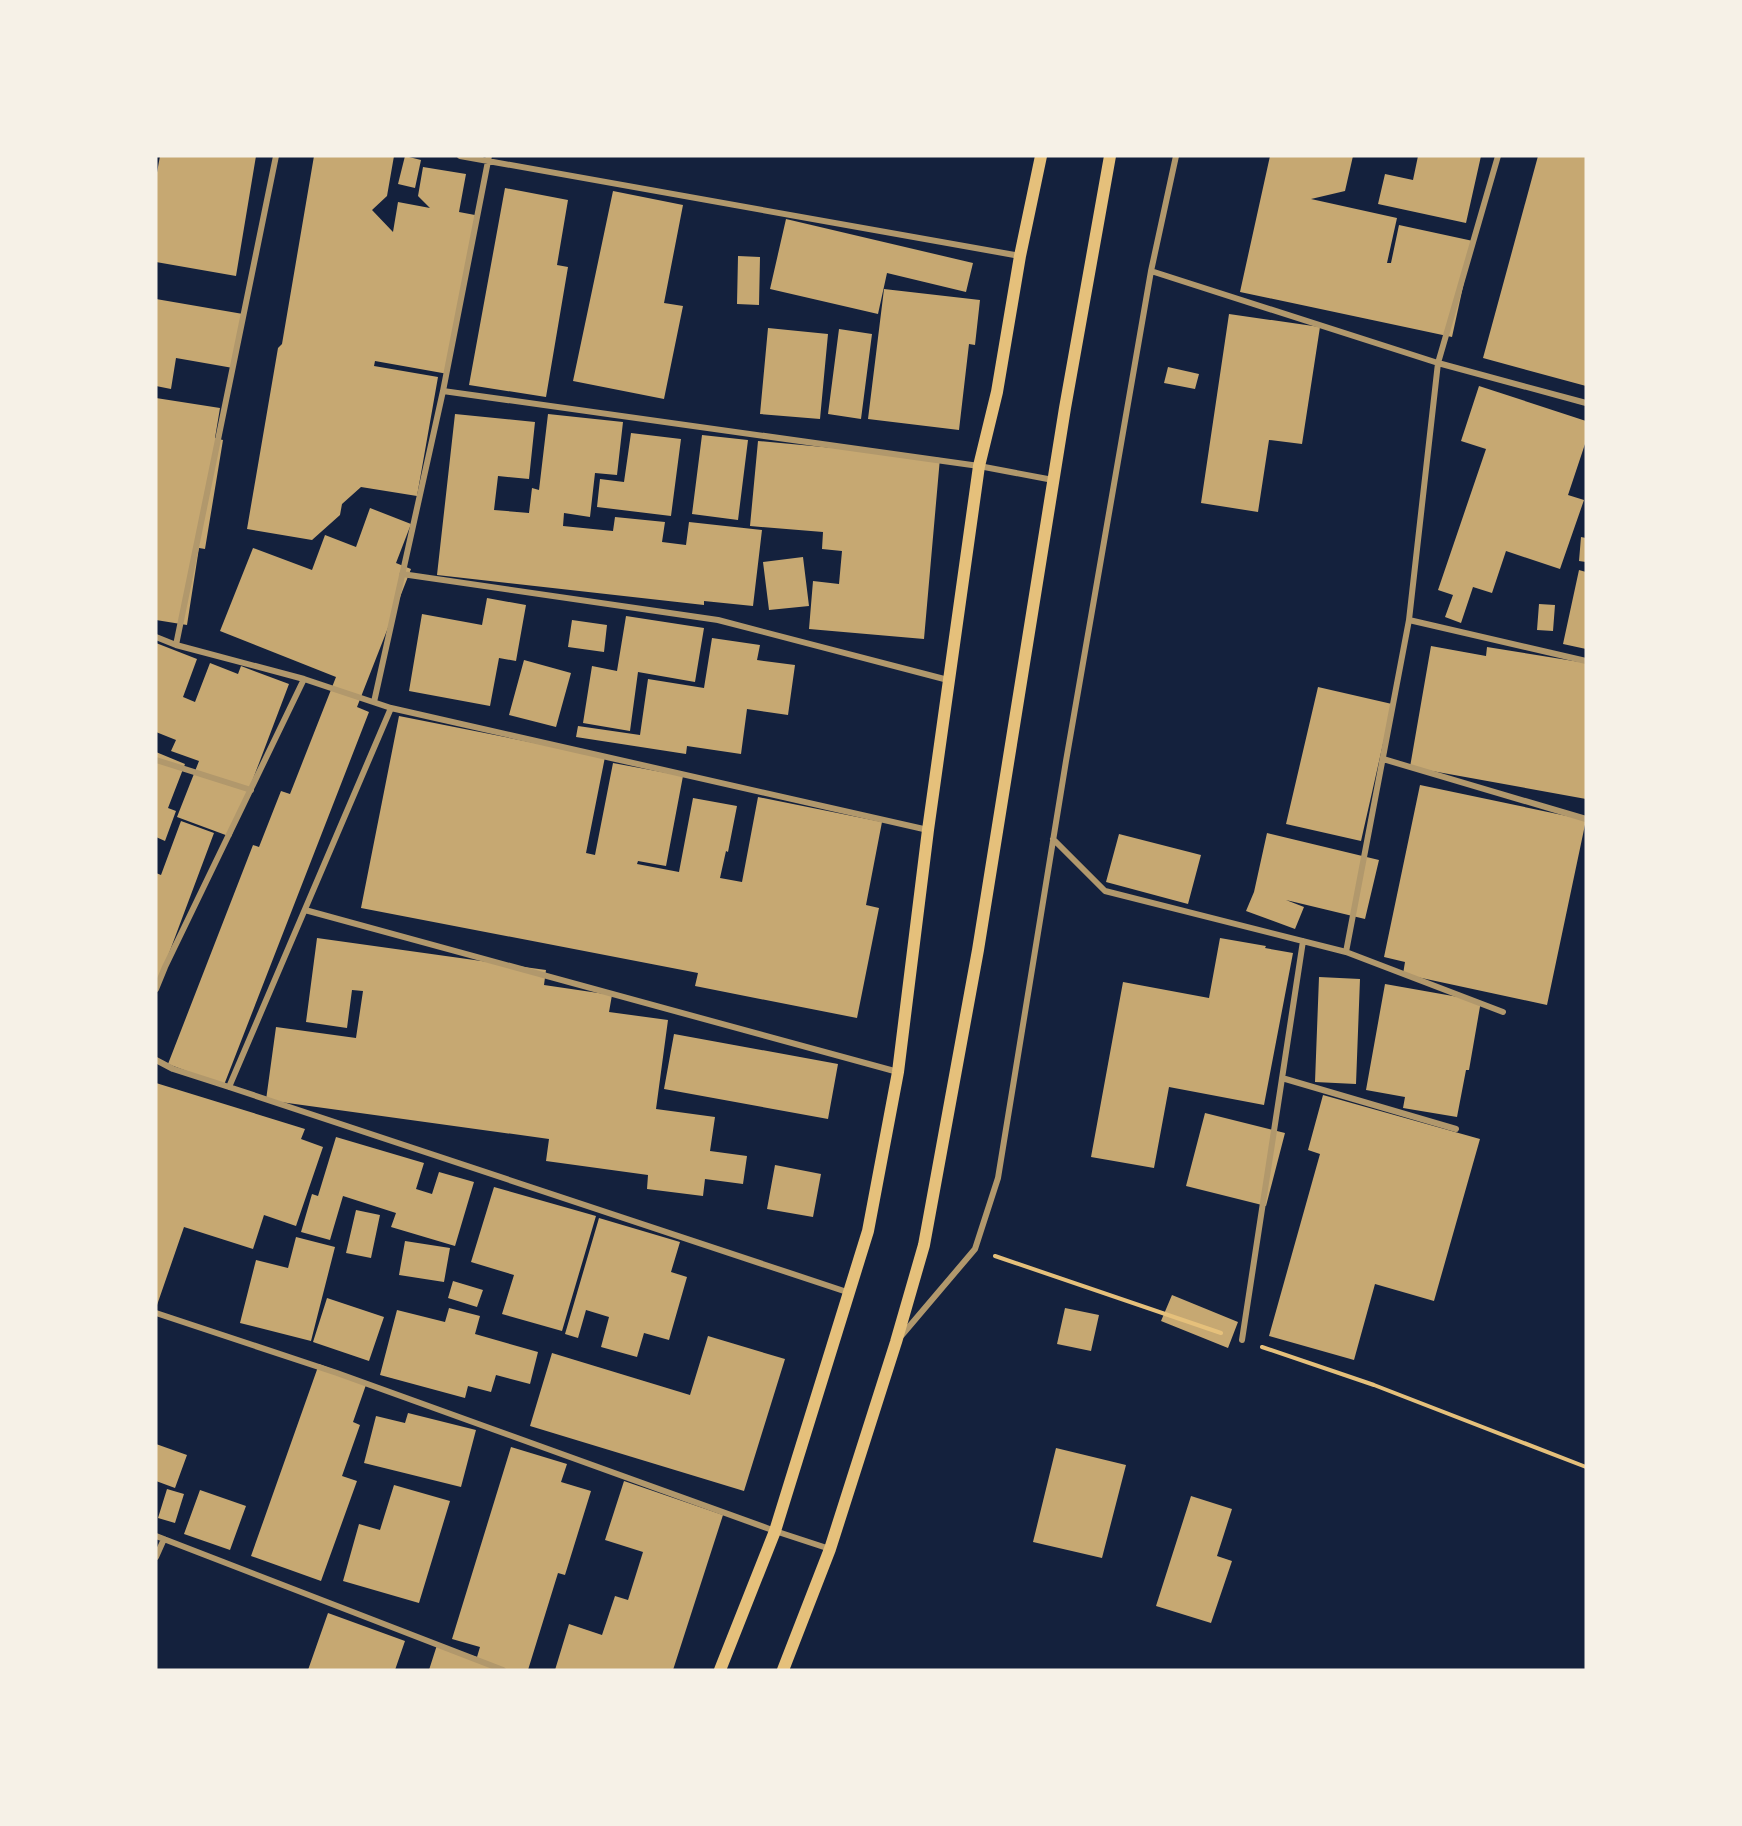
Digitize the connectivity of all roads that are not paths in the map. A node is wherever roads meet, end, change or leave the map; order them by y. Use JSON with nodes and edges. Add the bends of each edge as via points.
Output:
{"nodes":[{"id":1,"x":276,"y":156,"type":"edge"},
{"id":2,"x":459,"y":156,"type":"edge"},
{"id":3,"x":1041,"y":156,"type":"edge"},
{"id":4,"x":1110,"y":156,"type":"edge"},
{"id":5,"x":1176,"y":156,"type":"edge"},
{"id":6,"x":1498,"y":156,"type":"edge"},
{"id":7,"x":488,"y":159,"type":"edge"},
{"id":8,"x":1020,"y":256,"type":"junction"},
{"id":9,"x":1151,"y":271,"type":"junction"},
{"id":10,"x":1438,"y":363,"type":"junction"},
{"id":11,"x":443,"y":391,"type":"junction"},
{"id":12,"x":1586,"y":403,"type":"edge"},
{"id":13,"x":979,"y":466,"type":"junction"},
{"id":14,"x":1053,"y":480,"type":"junction"},
{"id":15,"x":402,"y":574,"type":"junction"},
{"id":16,"x":1409,"y":620,"type":"junction"},
{"id":17,"x":156,"y":637,"type":"edge"},
{"id":18,"x":176,"y":645,"type":"junction"},
{"id":19,"x":1586,"y":661,"type":"edge"},
{"id":20,"x":304,"y":679,"type":"junction"},
{"id":21,"x":948,"y":680,"type":"junction"},
{"id":22,"x":374,"y":702,"type":"junction"},
{"id":23,"x":391,"y":708,"type":"junction"},
{"id":24,"x":1383,"y":759,"type":"junction"},
{"id":25,"x":156,"y":760,"type":"edge"},
{"id":26,"x":250,"y":790,"type":"junction"},
{"id":27,"x":1586,"y":819,"type":"edge"},
{"id":28,"x":928,"y":830,"type":"junction"},
{"id":29,"x":1053,"y":839,"type":"junction"},
{"id":30,"x":305,"y":910,"type":"junction"},
{"id":31,"x":1303,"y":941,"type":"junction"},
{"id":32,"x":1346,"y":952,"type":"junction"},
{"id":33,"x":156,"y":989,"type":"edge"},
{"id":34,"x":1503,"y":1012,"type":"dead end"},
{"id":35,"x":156,"y":1060,"type":"edge"},
{"id":36,"x":898,"y":1072,"type":"junction"},
{"id":37,"x":1282,"y":1078,"type":"junction"},
{"id":38,"x":229,"y":1088,"type":"junction"},
{"id":39,"x":1456,"y":1129,"type":"dead end"},
{"id":40,"x":850,"y":1293,"type":"junction"},
{"id":41,"x":156,"y":1313,"type":"edge"},
{"id":42,"x":1242,"y":1340,"type":"road end"},
{"id":43,"x":896,"y":1342,"type":"junction"},
{"id":44,"x":775,"y":1531,"type":"junction"},
{"id":45,"x":156,"y":1536,"type":"edge"},
{"id":46,"x":164,"y":1539,"type":"junction"},
{"id":47,"x":830,"y":1549,"type":"junction"},
{"id":48,"x":156,"y":1557,"type":"edge"},
{"id":49,"x":503,"y":1670,"type":"edge"},
{"id":50,"x":720,"y":1670,"type":"edge"},
{"id":51,"x":783,"y":1670,"type":"edge"}],
"edges":[{"from":1,"to":18,"type":"street"},
{"from":2,"to":7,"type":"street"},
{"from":3,"to":8,"type":"main road"},
{"from":4,"to":14,"type":"main road"},
{"from":5,"to":9,"type":"street"},
{"from":6,"to":10,"type":"street"},
{"from":7,"to":8,"type":"street"},
{"from":7,"to":11,"type":"street"},
{"from":8,"to":13,"type":"main road","via":[[997,392]]},
{"from":9,"to":10,"type":"street"},
{"from":9,"to":29,"type":"street"},
{"from":10,"to":12,"type":"street"},
{"from":10,"to":16,"type":"street"},
{"from":11,"to":13,"type":"street"},
{"from":11,"to":15,"type":"street"},
{"from":13,"to":14,"type":"street"},
{"from":13,"to":21,"type":"main road"},
{"from":14,"to":43,"type":"main road","via":[[976,962],[924,1245]]},
{"from":15,"to":21,"type":"street","via":[[718,620]]},
{"from":15,"to":22,"type":"street"},
{"from":16,"to":19,"type":"street"},
{"from":16,"to":24,"type":"street"},
{"from":17,"to":18,"type":"street"},
{"from":18,"to":20,"type":"street"},
{"from":20,"to":22,"type":"street"},
{"from":20,"to":26,"type":"street"},
{"from":21,"to":28,"type":"main road"},
{"from":22,"to":23,"type":"street"},
{"from":23,"to":28,"type":"street"},
{"from":23,"to":30,"type":"street"},
{"from":24,"to":27,"type":"street"},
{"from":24,"to":32,"type":"street"},
{"from":25,"to":26,"type":"street"},
{"from":26,"to":33,"type":"street"},
{"from":28,"to":36,"type":"main road"},
{"from":29,"to":31,"type":"street","via":[[1105,891]]},
{"from":29,"to":43,"type":"street","via":[[998,1178],[975,1249]]},
{"from":30,"to":36,"type":"street"},
{"from":30,"to":38,"type":"street"},
{"from":31,"to":32,"type":"street"},
{"from":31,"to":37,"type":"street"},
{"from":32,"to":34,"type":"street"},
{"from":35,"to":38,"type":"street"},
{"from":36,"to":40,"type":"main road","via":[[868,1231]]},
{"from":37,"to":39,"type":"street"},
{"from":37,"to":42,"type":"street"},
{"from":38,"to":40,"type":"street"},
{"from":40,"to":44,"type":"main road"},
{"from":41,"to":44,"type":"street","via":[[337,1373]]},
{"from":43,"to":47,"type":"main road"},
{"from":44,"to":47,"type":"street"},
{"from":44,"to":50,"type":"main road"},
{"from":45,"to":46,"type":"street"},
{"from":46,"to":48,"type":"street"},
{"from":46,"to":49,"type":"street"},
{"from":47,"to":51,"type":"main road"}]}
